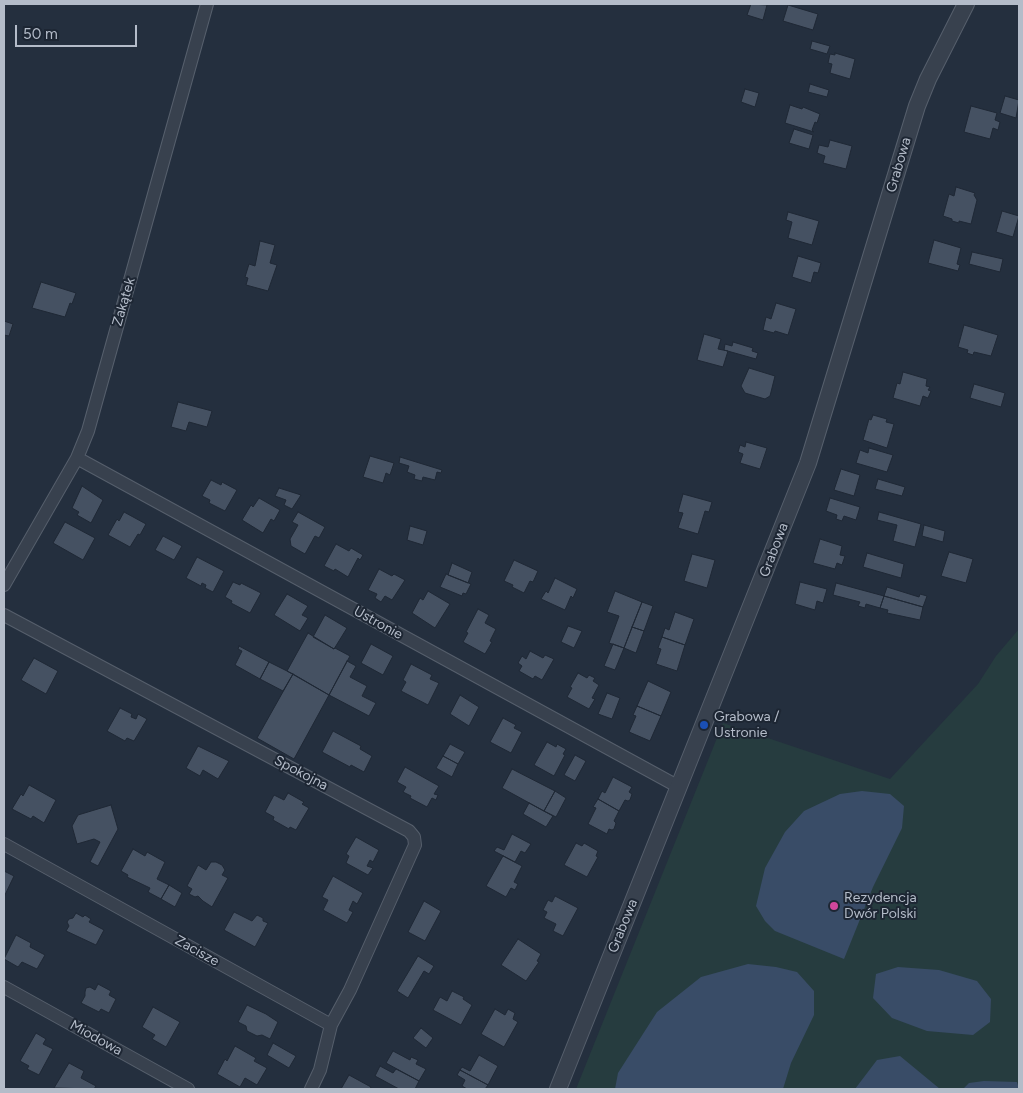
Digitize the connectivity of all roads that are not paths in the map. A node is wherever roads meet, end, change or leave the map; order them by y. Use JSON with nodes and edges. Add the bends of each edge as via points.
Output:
{"nodes":[{"id":1,"x":207,"y":4,"type":"edge"},
{"id":2,"x":966,"y":4,"type":"edge"},
{"id":3,"x":77,"y":458,"type":"junction"},
{"id":4,"x":4,"y":585,"type":"edge"},
{"id":5,"x":4,"y":615,"type":"edge"},
{"id":6,"x":679,"y":787,"type":"junction"},
{"id":7,"x":4,"y":844,"type":"edge"},
{"id":8,"x":4,"y":986,"type":"edge"},
{"id":9,"x":331,"y":1025,"type":"junction"},
{"id":10,"x":188,"y":1089,"type":"edge"},
{"id":11,"x":311,"y":1089,"type":"edge"},
{"id":12,"x":558,"y":1089,"type":"edge"}],
"edges":[{"from":1,"to":3,"type":"street","name":"Zakątek","via":[[88,431]]},
{"from":2,"to":6,"type":"street","name":"Grabowa","via":[[923,90],[808,462]]},
{"from":3,"to":4,"type":"street","name":"Zakątek"},
{"from":3,"to":6,"type":"street","name":"Ustronie"},
{"from":5,"to":9,"type":"street","name":"Spokojna","via":[[409,831],[414,837],[415,845]]},
{"from":6,"to":12,"type":"street","name":"Grabowa"},
{"from":7,"to":9,"type":"street","name":"Zacisze"},
{"from":8,"to":10,"type":"street","name":"Miodowa"},
{"from":9,"to":11,"type":"street","via":[[320,1070]]}]}
